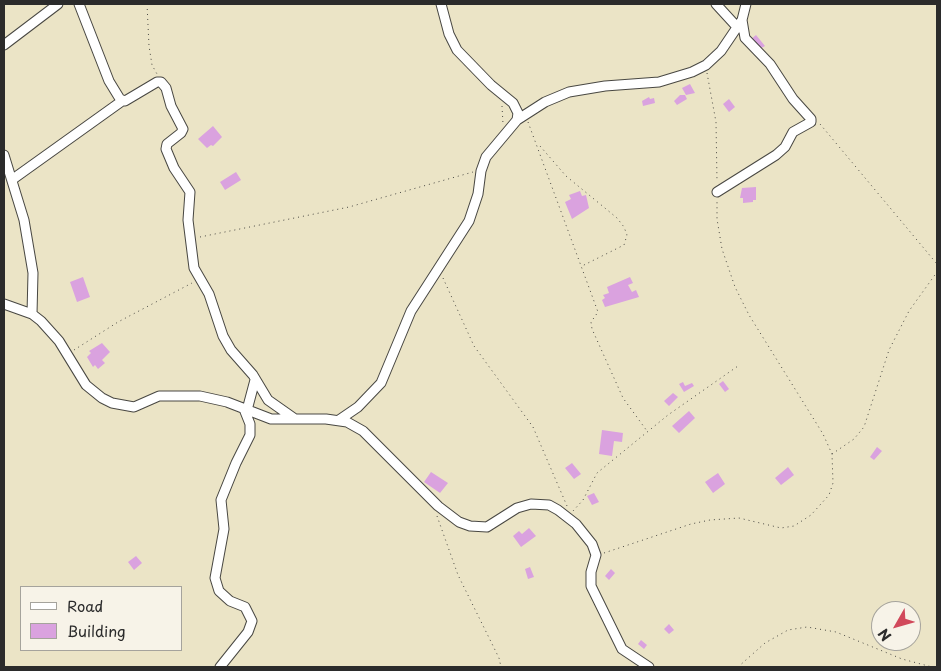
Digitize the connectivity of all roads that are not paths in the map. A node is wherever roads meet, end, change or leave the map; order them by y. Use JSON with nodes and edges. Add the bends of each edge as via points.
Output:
{"nodes":[{"id":1,"x":58,"y":4,"type":"edge"},
{"id":2,"x":79,"y":4,"type":"edge"},
{"id":3,"x":441,"y":4,"type":"edge"},
{"id":4,"x":716,"y":4,"type":"edge"},
{"id":5,"x":746,"y":4,"type":"edge"},
{"id":6,"x":740,"y":24,"type":"junction"},
{"id":7,"x":4,"y":45,"type":"edge"},
{"id":8,"x":122,"y":101,"type":"junction"},
{"id":9,"x":521,"y":118,"type":"junction"},
{"id":10,"x":4,"y":155,"type":"edge"},
{"id":11,"x":13,"y":179,"type":"junction"},
{"id":12,"x":717,"y":192,"type":"road end"},
{"id":13,"x":4,"y":304,"type":"edge"},
{"id":14,"x":32,"y":314,"type":"junction"},
{"id":15,"x":255,"y":380,"type":"junction"},
{"id":16,"x":358,"y":407,"type":"junction"},
{"id":17,"x":245,"y":410,"type":"junction"},
{"id":18,"x":295,"y":419,"type":"junction"},
{"id":19,"x":340,"y":420,"type":"junction"},
{"id":20,"x":355,"y":425,"type":"junction"},
{"id":21,"x":220,"y":667,"type":"edge"},
{"id":22,"x":649,"y":667,"type":"edge"}],
"edges":[{"from":1,"to":7,"type":"street"},
{"from":2,"to":8,"type":"street","via":[[109,81]]},
{"from":3,"to":9,"type":"street","via":[[457,50],[516,107]]},
{"from":4,"to":6,"type":"street"},
{"from":5,"to":6,"type":"street"},
{"from":6,"to":9,"type":"street","via":[[721,51],[706,65],[679,77],[569,92],[545,102]]},
{"from":6,"to":12,"type":"street","via":[[745,38],[770,64],[811,119],[808,125],[793,132],[781,151]]},
{"from":8,"to":11,"type":"street"},
{"from":8,"to":15,"type":"street","via":[[150,85],[161,82],[166,88],[183,129],[166,149],[190,192],[188,220],[194,268],[209,294],[226,343]]},
{"from":9,"to":16,"type":"street","via":[[486,156],[469,221],[411,311],[381,383]]},
{"from":10,"to":11,"type":"street"},
{"from":11,"to":14,"type":"street","via":[[33,273]]},
{"from":13,"to":14,"type":"street"},
{"from":14,"to":17,"type":"street","via":[[48,328],[92,391],[102,398],[120,406],[134,407],[158,396],[211,397]]},
{"from":15,"to":17,"type":"street"},
{"from":15,"to":18,"type":"street","via":[[271,403]]},
{"from":16,"to":19,"type":"street"},
{"from":16,"to":20,"type":"street"},
{"from":17,"to":18,"type":"street","via":[[271,419]]},
{"from":17,"to":21,"type":"street","via":[[250,435],[221,500],[224,529],[214,578],[219,591],[230,601],[245,607],[252,621],[248,632]]},
{"from":18,"to":19,"type":"street"},
{"from":19,"to":20,"type":"street"},
{"from":20,"to":22,"type":"street","via":[[438,506],[459,522],[478,528],[487,526],[531,504],[549,505],[576,524],[592,544],[596,555],[590,580],[593,595],[622,649]]}]}
